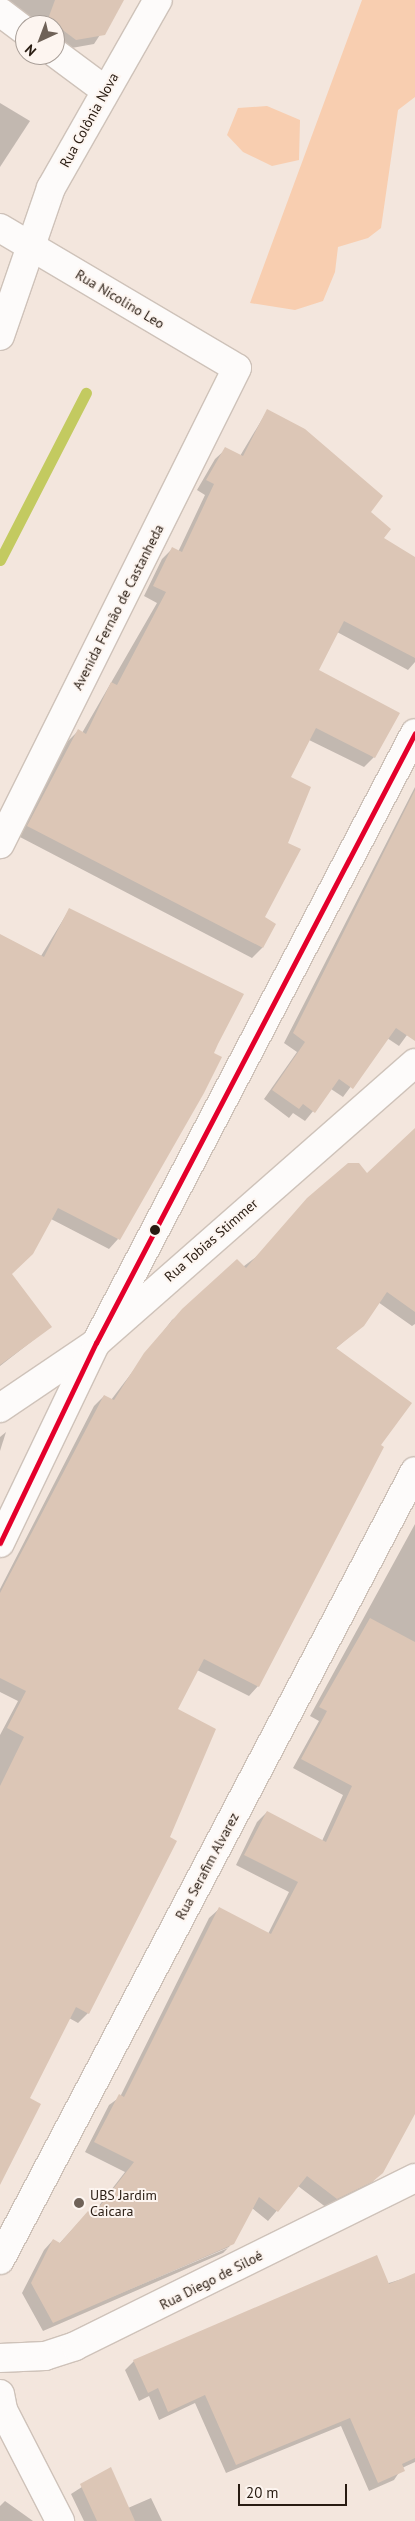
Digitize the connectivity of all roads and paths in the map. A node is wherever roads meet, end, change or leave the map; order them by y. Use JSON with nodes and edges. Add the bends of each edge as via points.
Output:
{"nodes":[{"id":1,"x":158,"y":0,"type":"edge"},
{"id":2,"x":0,"y":12,"type":"edge"},
{"id":3,"x":15,"y":23,"type":"edge"},
{"id":4,"x":65,"y":60,"type":"edge"},
{"id":5,"x":105,"y":90,"type":"junction"},
{"id":6,"x":0,"y":228,"type":"edge"},
{"id":7,"x":30,"y":244,"type":"junction"},
{"id":8,"x":0,"y":336,"type":"edge"},
{"id":9,"x":237,"y":370,"type":"joint"},
{"id":10,"x":415,"y":733,"type":"edge"},
{"id":11,"x":0,"y":844,"type":"edge"},
{"id":12,"x":415,"y":1063,"type":"edge"},
{"id":13,"x":96,"y":1343,"type":"junction"},
{"id":14,"x":0,"y":1408,"type":"edge"},
{"id":15,"x":415,"y":1471,"type":"edge"},
{"id":16,"x":0,"y":1543,"type":"edge"},
{"id":17,"x":415,"y":2178,"type":"edge"},
{"id":18,"x":0,"y":2260,"type":"edge"},
{"id":19,"x":0,"y":2358,"type":"edge"},
{"id":20,"x":0,"y":2394,"type":"edge"},
{"id":21,"x":60,"y":2521,"type":"edge"}],
"edges":[{"from":1,"to":5,"type":"street","name":"Rua Colônia Nova"},
{"from":2,"to":3,"type":"street"},
{"from":4,"to":5,"type":"street"},
{"from":5,"to":7,"type":"street","name":"Rua Colônia Nova","via":[[51,188]]},
{"from":6,"to":7,"type":"street","name":"Rua Nicolino Leo"},
{"from":7,"to":8,"type":"street","name":"Rua Colônia Nova"},
{"from":7,"to":9,"type":"street","name":"Rua Nicolino Leo","via":[[234,364]]},
{"from":9,"to":11,"type":"street","name":"Avenida Fernão de Castanheda"},
{"from":10,"to":13,"type":"street"},
{"from":12,"to":13,"type":"street","name":"Rua Tobias Stimmer"},
{"from":13,"to":14,"type":"street","name":"Rua Tobias Stimmer"},
{"from":13,"to":16,"type":"street"},
{"from":15,"to":18,"type":"street","name":"Rua Serafim Alvarez"},
{"from":17,"to":19,"type":"street","name":"Rua Diego de Siloé","via":[[83,2343],[45,2356]]},
{"from":20,"to":21,"type":"street","via":[[3,2410]]}]}
